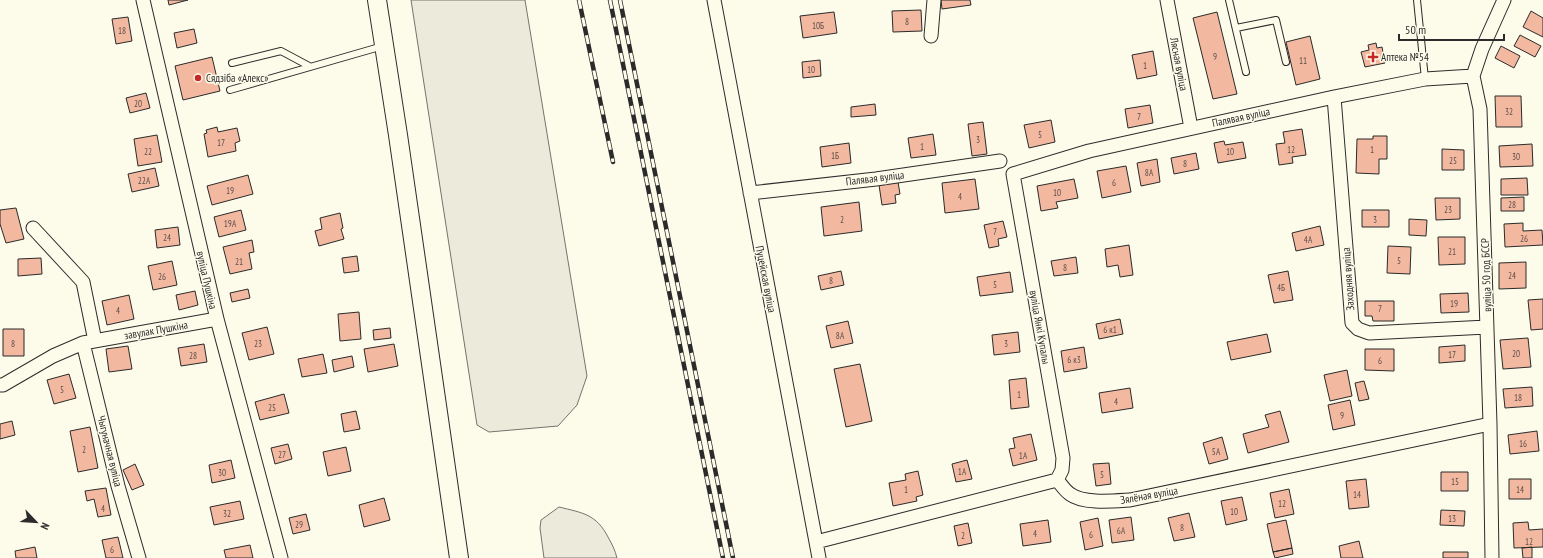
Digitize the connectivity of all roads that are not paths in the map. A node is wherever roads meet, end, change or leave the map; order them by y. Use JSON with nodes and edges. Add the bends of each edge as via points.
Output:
{"nodes":[{"id":1,"x":143,"y":0,"type":"edge"},
{"id":2,"x":377,"y":0,"type":"edge"},
{"id":3,"x":714,"y":0,"type":"edge"},
{"id":4,"x":934,"y":0,"type":"edge"},
{"id":5,"x":1167,"y":0,"type":"edge"},
{"id":6,"x":1229,"y":0,"type":"edge"},
{"id":7,"x":1417,"y":0,"type":"edge"},
{"id":8,"x":1504,"y":0,"type":"edge"},
{"id":9,"x":1236,"y":28,"type":"junction"},
{"id":10,"x":931,"y":36,"type":"dead end"},
{"id":11,"x":384,"y":45,"type":"junction"},
{"id":12,"x":1286,"y":62,"type":"dead end"},
{"id":13,"x":232,"y":63,"type":"dead end"},
{"id":14,"x":309,"y":66,"type":"junction"},
{"id":15,"x":1246,"y":72,"type":"dead end"},
{"id":16,"x":1473,"y":76,"type":"junction"},
{"id":17,"x":1425,"y":79,"type":"junction"},
{"id":18,"x":230,"y":90,"type":"dead end"},
{"id":19,"x":1334,"y":97,"type":"junction"},
{"id":20,"x":1191,"y":128,"type":"junction"},
{"id":21,"x":1000,"y":161,"type":"dead end"},
{"id":22,"x":1012,"y":174,"type":"joint"},
{"id":23,"x":750,"y":194,"type":"junction"},
{"id":24,"x":33,"y":228,"type":"dead end"},
{"id":25,"x":216,"y":319,"type":"junction"},
{"id":26,"x":1487,"y":327,"type":"junction"},
{"id":27,"x":89,"y":342,"type":"junction"},
{"id":28,"x":0,"y":385,"type":"edge"},
{"id":29,"x":1490,"y":424,"type":"junction"},
{"id":30,"x":1057,"y":480,"type":"junction"},
{"id":31,"x":816,"y":542,"type":"junction"},
{"id":32,"x":139,"y":558,"type":"edge"},
{"id":33,"x":281,"y":558,"type":"edge"},
{"id":34,"x":459,"y":558,"type":"edge"},
{"id":35,"x":819,"y":558,"type":"edge"},
{"id":36,"x":1492,"y":558,"type":"edge"}],
"edges":[{"from":1,"to":25,"type":"street","name":"вуліца Пушкіна"},
{"from":2,"to":11,"type":"street"},
{"from":3,"to":23,"type":"street","name":"Пуцейская вуліца"},
{"from":4,"to":10,"type":"street"},
{"from":5,"to":20,"type":"street","name":"Лясная вуліца"},
{"from":6,"to":9,"type":"lane"},
{"from":7,"to":17,"type":"lane"},
{"from":8,"to":16,"type":"street"},
{"from":9,"to":12,"type":"lane","via":[[1276,20]]},
{"from":9,"to":15,"type":"lane"},
{"from":11,"to":14,"type":"lane"},
{"from":11,"to":34,"type":"street"},
{"from":13,"to":14,"type":"lane","via":[[281,51]]},
{"from":14,"to":18,"type":"lane"},
{"from":16,"to":17,"type":"street","name":"Палявая вуліца"},
{"from":16,"to":26,"type":"street","name":"вуліца 50 год БССР","via":[[1480,109]]},
{"from":17,"to":19,"type":"street","name":"Палявая вуліца"},
{"from":19,"to":20,"type":"street","name":"Палявая вуліца"},
{"from":19,"to":26,"type":"street","name":"Заходняя вуліца","via":[[1352,323],[1358,329],[1369,333]]},
{"from":20,"to":22,"type":"street","name":"Палявая вуліца","via":[[1089,151]]},
{"from":21,"to":23,"type":"street","name":"Палявая вуліца"},
{"from":22,"to":30,"type":"street","name":"вуліца Янкі Купалы","via":[[1063,458],[1062,470]]},
{"from":23,"to":31,"type":"street","name":"Пуцейская вуліца"},
{"from":24,"to":27,"type":"street","via":[[83,282]]},
{"from":25,"to":27,"type":"street","name":"завулак Пушкіна"},
{"from":25,"to":33,"type":"street","name":"вуліца Пушкіна"},
{"from":26,"to":29,"type":"street","name":"вуліца 50 год БССР"},
{"from":27,"to":28,"type":"street","name":"завулак Пушкіна","via":[[53,356]]},
{"from":27,"to":32,"type":"street","name":"Чыгуначная вуліца","via":[[118,486]]},
{"from":29,"to":30,"type":"street","name":"Зялёная вуліца","via":[[1130,500],[1079,499],[1070,494]]},
{"from":29,"to":36,"type":"street","name":"вуліца 50 год БССР"},
{"from":30,"to":31,"type":"street"},
{"from":31,"to":35,"type":"street","name":"Пуцейская вуліца"}]}
